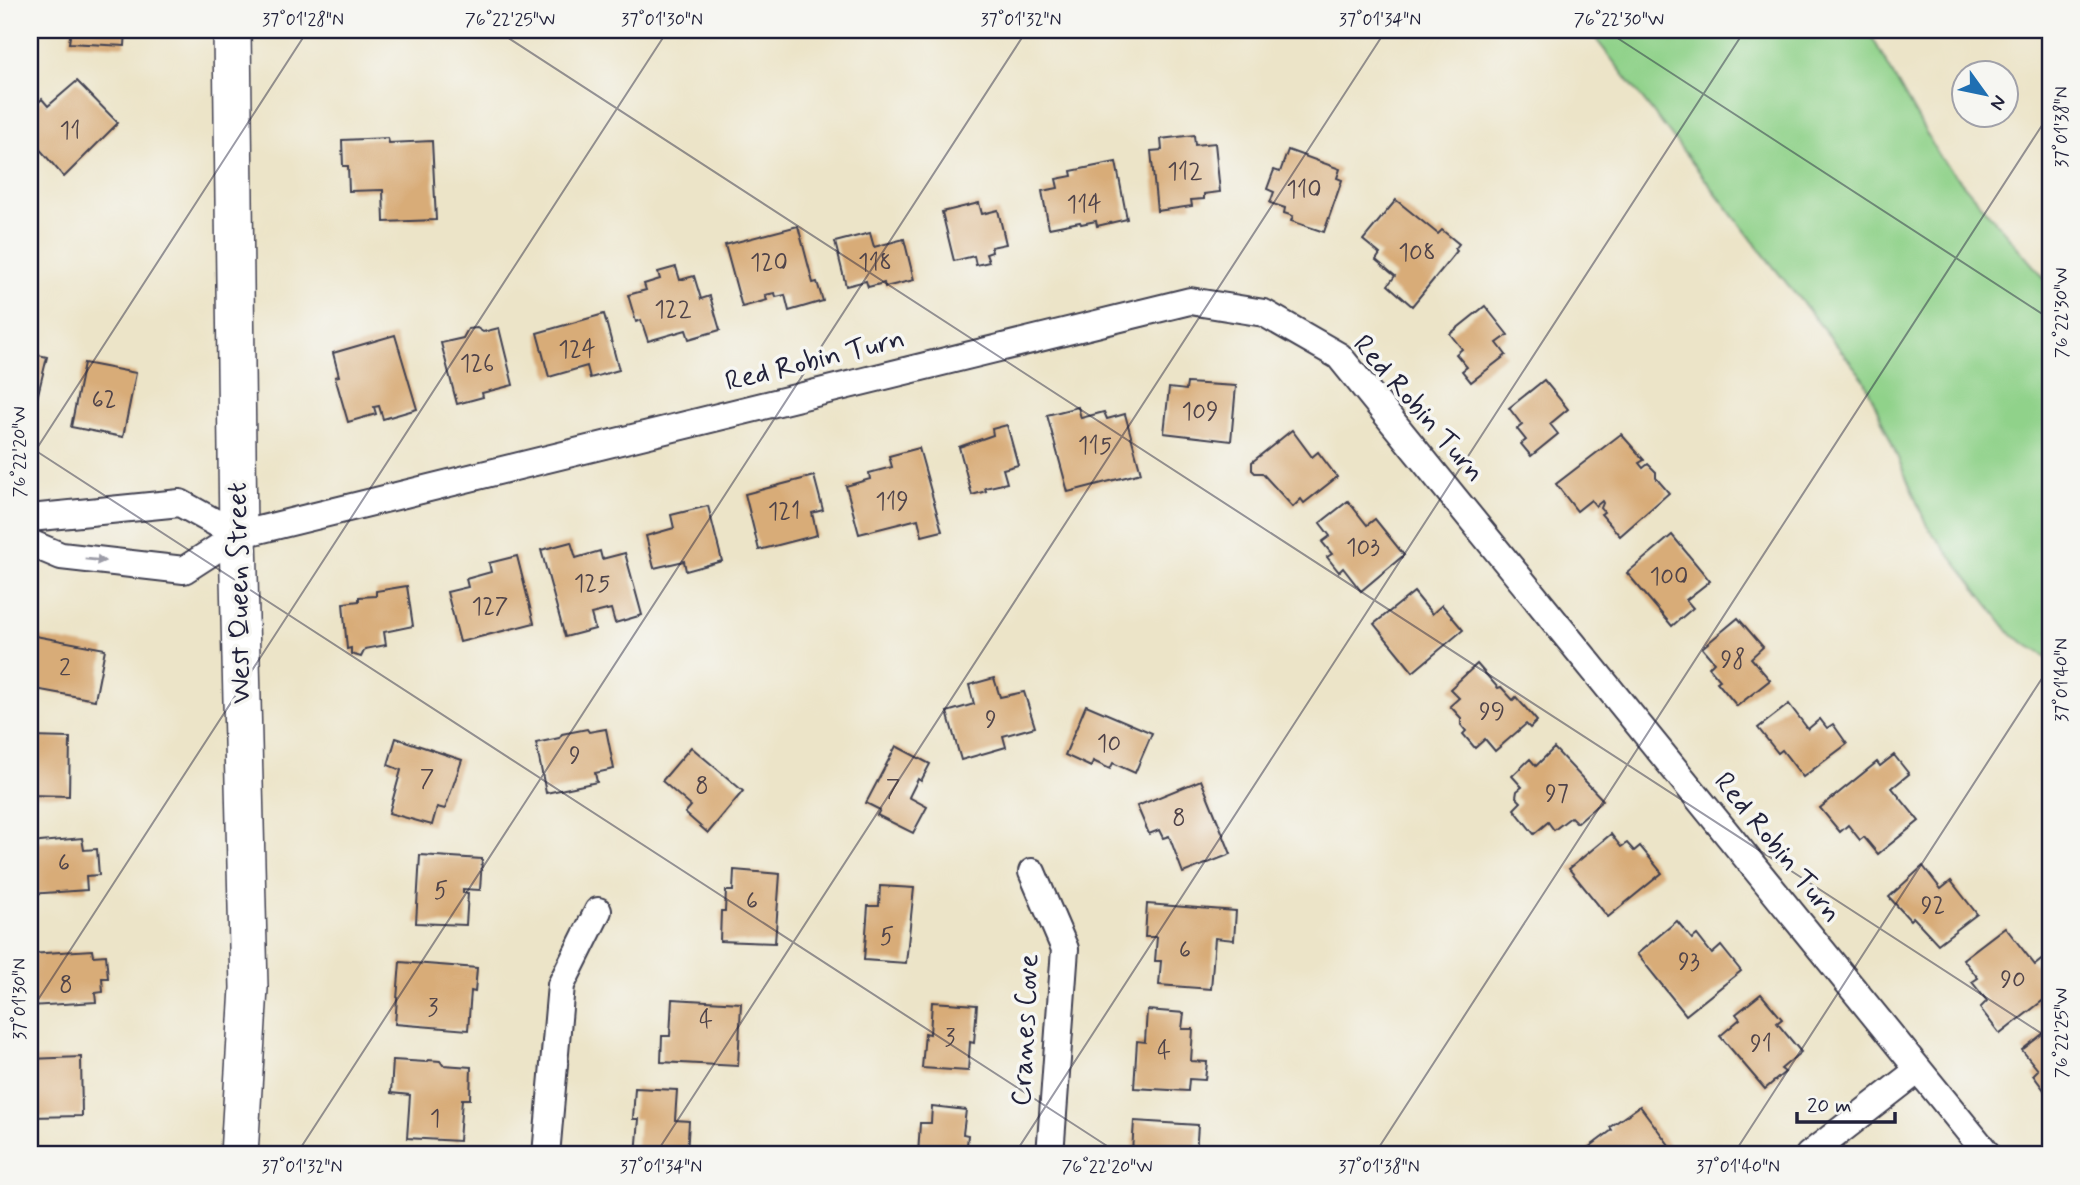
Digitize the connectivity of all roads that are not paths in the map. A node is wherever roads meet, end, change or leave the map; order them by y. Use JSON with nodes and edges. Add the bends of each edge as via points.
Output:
{"nodes":[{"id":1,"x":232,"y":30,"type":"edge"},
{"id":2,"x":30,"y":518,"type":"edge"},
{"id":3,"x":238,"y":535,"type":"junction"},
{"id":4,"x":30,"y":543,"type":"edge"},
{"id":5,"x":1032,"y":872,"type":"dead end"},
{"id":6,"x":598,"y":911,"type":"dead end"},
{"id":7,"x":1917,"y":1071,"type":"junction"},
{"id":8,"x":239,"y":1155,"type":"edge"},
{"id":9,"x":546,"y":1155,"type":"edge"},
{"id":10,"x":1050,"y":1155,"type":"edge"},
{"id":11,"x":1809,"y":1155,"type":"edge"},
{"id":12,"x":1988,"y":1155,"type":"edge"}],
"edges":[{"from":1,"to":3,"type":"main road","name":"West Queen Street"},
{"from":2,"to":3,"type":"street","via":[[180,503]]},
{"from":4,"to":3,"type":"street","name":"Red Robin Turn","one_way":true,"via":[[61,556],[184,570]]},
{"from":3,"to":7,"type":"street","name":"Red Robin Turn","via":[[1190,301],[1264,313],[1339,356]]},
{"from":3,"to":8,"type":"main road","name":"West Queen Street","via":[[249,988]]},
{"from":5,"to":10,"type":"street","name":"Cranes Cove","via":[[1065,949]]},
{"from":6,"to":9,"type":"street","via":[[561,985]]},
{"from":7,"to":11,"type":"street"},
{"from":7,"to":12,"type":"street","name":"Red Robin Turn"}]}
